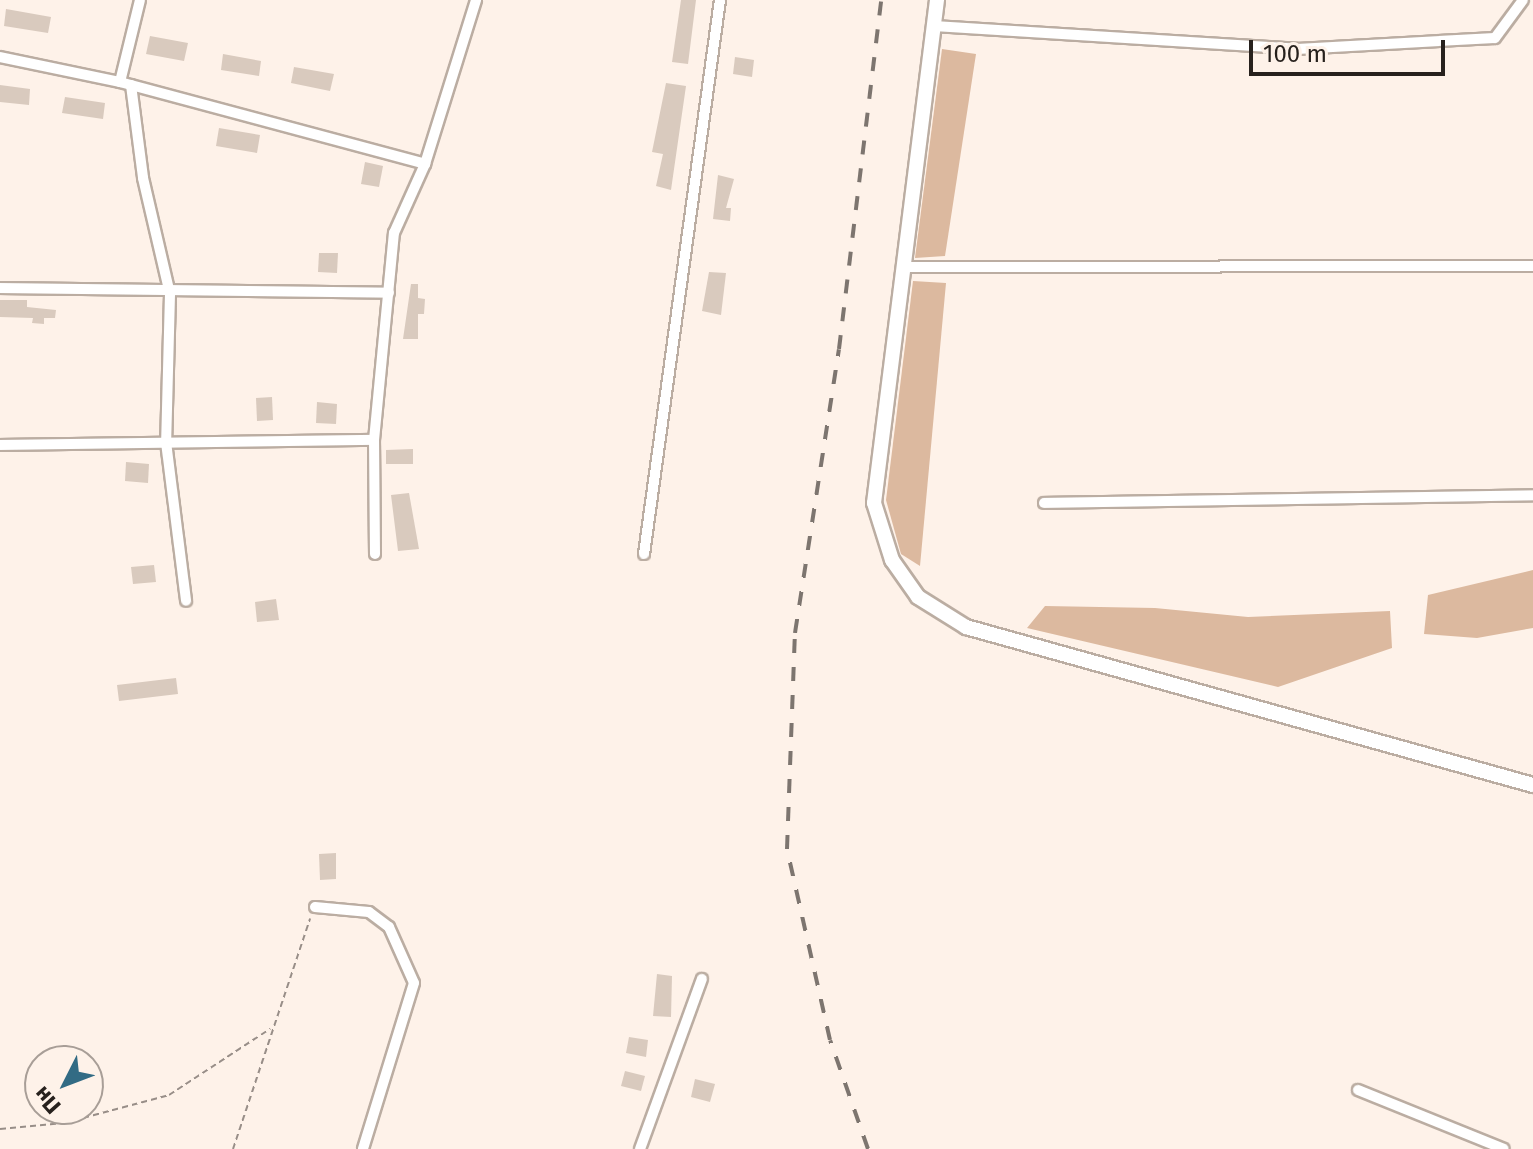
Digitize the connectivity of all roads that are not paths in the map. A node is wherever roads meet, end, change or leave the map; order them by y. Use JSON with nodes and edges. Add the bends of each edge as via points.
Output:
{"nodes":[{"id":1,"x":140,"y":0,"type":"edge"},
{"id":2,"x":476,"y":0,"type":"edge"},
{"id":3,"x":720,"y":0,"type":"edge"},
{"id":4,"x":937,"y":0,"type":"edge"},
{"id":5,"x":1521,"y":1,"type":"edge"},
{"id":6,"x":934,"y":26,"type":"junction"},
{"id":7,"x":0,"y":57,"type":"edge"},
{"id":8,"x":126,"y":84,"type":"junction"},
{"id":9,"x":425,"y":164,"type":"junction"},
{"id":10,"x":1533,"y":266,"type":"edge"},
{"id":11,"x":904,"y":267,"type":"junction"},
{"id":12,"x":0,"y":288,"type":"edge"},
{"id":13,"x":389,"y":293,"type":"junction"},
{"id":14,"x":170,"y":294,"type":"junction"},
{"id":15,"x":374,"y":440,"type":"junction"},
{"id":16,"x":166,"y":442,"type":"junction"},
{"id":17,"x":0,"y":445,"type":"edge"},
{"id":18,"x":1533,"y":495,"type":"edge"},
{"id":19,"x":1044,"y":503,"type":"dead end"},
{"id":20,"x":375,"y":554,"type":"dead end"},
{"id":21,"x":644,"y":554,"type":"dead end"},
{"id":22,"x":186,"y":601,"type":"dead end"},
{"id":23,"x":1533,"y":785,"type":"edge"},
{"id":24,"x":315,"y":907,"type":"road end"},
{"id":25,"x":702,"y":979,"type":"dead end"},
{"id":26,"x":1358,"y":1090,"type":"dead end"},
{"id":27,"x":363,"y":1149,"type":"edge"},
{"id":28,"x":640,"y":1149,"type":"edge"},
{"id":29,"x":1504,"y":1149,"type":"edge"}],
"edges":[{"from":1,"to":8,"type":"street"},
{"from":2,"to":9,"type":"street"},
{"from":3,"to":21,"type":"street"},
{"from":4,"to":6,"type":"street"},
{"from":5,"to":6,"type":"street","via":[[1495,38],[1297,49]]},
{"from":6,"to":11,"type":"street"},
{"from":7,"to":8,"type":"street"},
{"from":8,"to":9,"type":"street"},
{"from":8,"to":14,"type":"street"},
{"from":9,"to":13,"type":"street","via":[[394,233]]},
{"from":10,"to":11,"type":"street"},
{"from":11,"to":23,"type":"street","via":[[874,503],[892,560],[918,597],[966,627],[992,635]]},
{"from":12,"to":14,"type":"street"},
{"from":13,"to":14,"type":"street"},
{"from":13,"to":15,"type":"street"},
{"from":14,"to":16,"type":"street"},
{"from":15,"to":16,"type":"street"},
{"from":15,"to":20,"type":"street"},
{"from":16,"to":17,"type":"street"},
{"from":16,"to":22,"type":"street"},
{"from":18,"to":19,"type":"street"},
{"from":24,"to":27,"type":"street","via":[[369,912],[389,927],[414,983]]},
{"from":25,"to":28,"type":"street"},
{"from":26,"to":29,"type":"street"}]}
